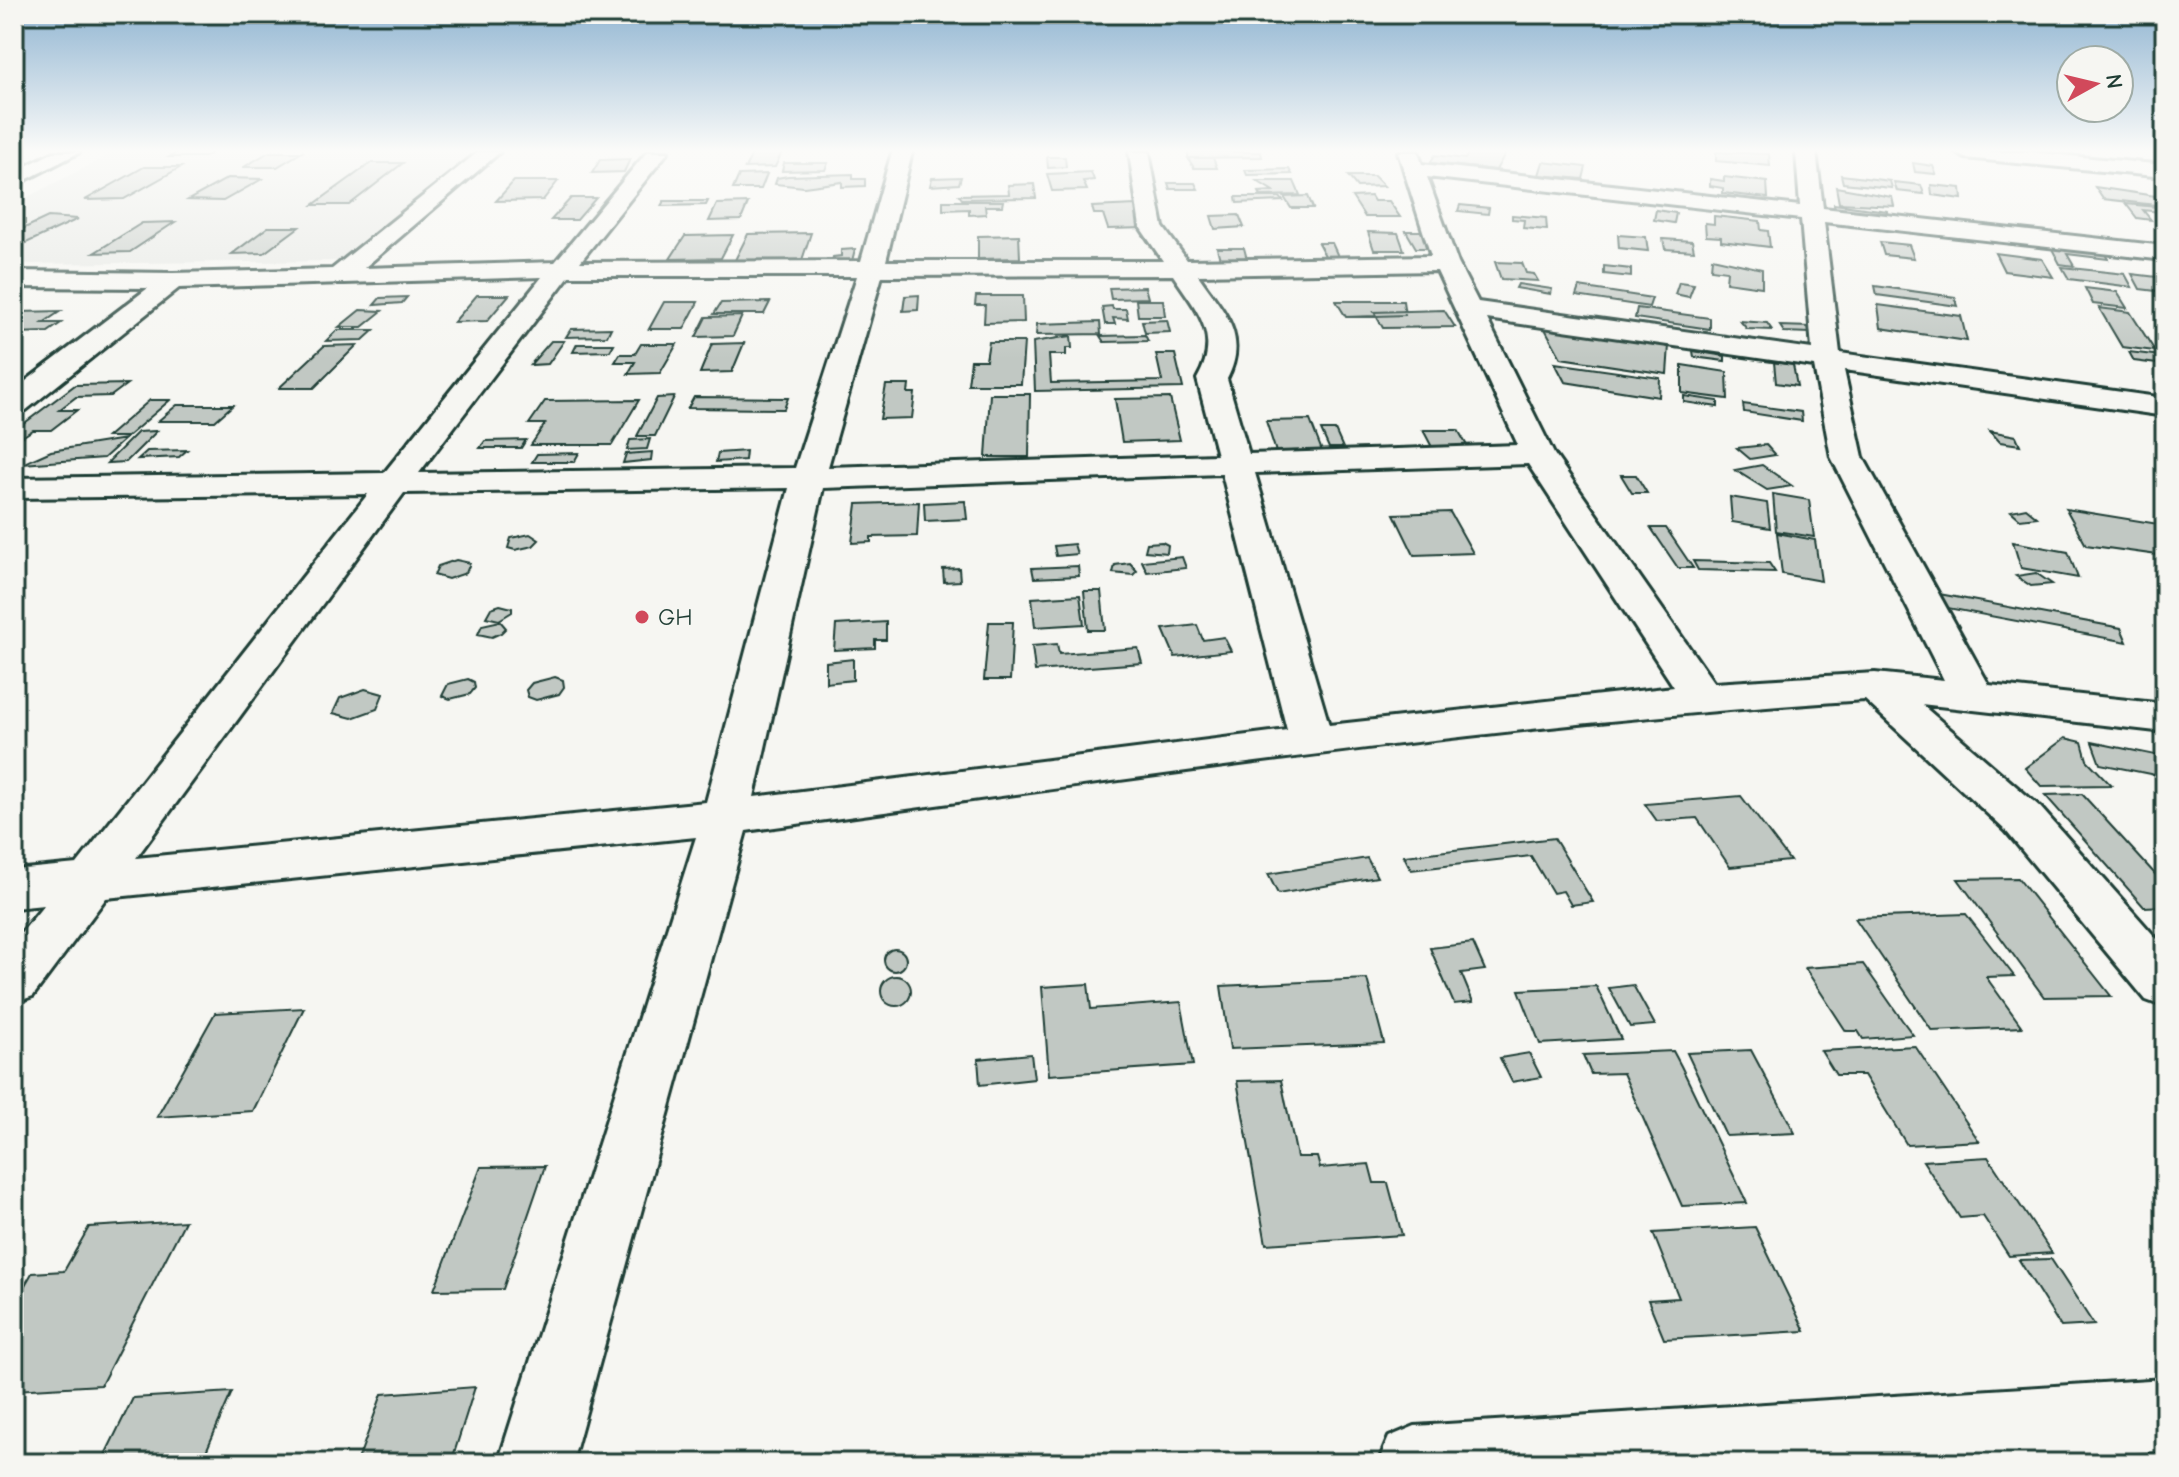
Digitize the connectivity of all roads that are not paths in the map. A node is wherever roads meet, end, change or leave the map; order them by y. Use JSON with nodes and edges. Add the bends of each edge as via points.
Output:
{"nodes":[{"id":1,"x":406,"y":221,"type":"edge"},
{"id":2,"x":600,"y":221,"type":"edge"},
{"id":3,"x":884,"y":221,"type":"edge"},
{"id":4,"x":1151,"y":221,"type":"edge"},
{"id":5,"x":1431,"y":221,"type":"edge"},
{"id":6,"x":1813,"y":221,"type":"edge"},
{"id":7,"x":1882,"y":221,"type":"edge"},
{"id":8,"x":2165,"y":253,"type":"edge"},
{"id":9,"x":1446,"y":263,"type":"junction"},
{"id":10,"x":872,"y":267,"type":"junction"},
{"id":11,"x":1181,"y":268,"type":"junction"},
{"id":12,"x":559,"y":269,"type":"junction"},
{"id":13,"x":336,"y":278,"type":"junction"},
{"id":14,"x":14,"y":279,"type":"edge"},
{"id":15,"x":173,"y":281,"type":"junction"},
{"id":16,"x":1470,"y":309,"type":"junction"},
{"id":17,"x":1827,"y":359,"type":"junction"},
{"id":18,"x":14,"y":405,"type":"edge"},
{"id":19,"x":2165,"y":407,"type":"edge"},
{"id":20,"x":1538,"y":454,"type":"junction"},
{"id":21,"x":1233,"y":465,"type":"junction"},
{"id":22,"x":808,"y":478,"type":"junction"},
{"id":23,"x":391,"y":486,"type":"junction"},
{"id":24,"x":14,"y":488,"type":"edge"},
{"id":25,"x":1875,"y":686,"type":"junction"},
{"id":26,"x":1973,"y":695,"type":"junction"},
{"id":27,"x":1702,"y":697,"type":"junction"},
{"id":28,"x":2165,"y":718,"type":"edge"},
{"id":29,"x":1312,"y":741,"type":"junction"},
{"id":30,"x":726,"y":817,"type":"junction"},
{"id":31,"x":93,"y":880,"type":"junction"},
{"id":32,"x":14,"y":889,"type":"edge"},
{"id":33,"x":14,"y":981,"type":"edge"},
{"id":34,"x":2165,"y":985,"type":"edge"},
{"id":35,"x":2165,"y":1415,"type":"edge"},
{"id":36,"x":535,"y":1463,"type":"edge"},
{"id":37,"x":1415,"y":1463,"type":"edge"}],
"edges":[{"from":1,"to":13,"type":"street"},
{"from":2,"to":12,"type":"street"},
{"from":3,"to":10,"type":"street"},
{"from":4,"to":11,"type":"street"},
{"from":5,"to":9,"type":"street"},
{"from":6,"to":17,"type":"street"},
{"from":7,"to":8,"type":"street"},
{"from":9,"to":11,"type":"street"},
{"from":9,"to":16,"type":"street"},
{"from":10,"to":11,"type":"street"},
{"from":10,"to":12,"type":"street"},
{"from":10,"to":22,"type":"street"},
{"from":11,"to":21,"type":"street","via":[[1221,327],[1221,363],[1212,379]]},
{"from":12,"to":13,"type":"street"},
{"from":12,"to":23,"type":"street"},
{"from":13,"to":15,"type":"street"},
{"from":14,"to":15,"type":"street"},
{"from":15,"to":18,"type":"street"},
{"from":16,"to":17,"type":"street"},
{"from":16,"to":20,"type":"street"},
{"from":17,"to":19,"type":"street"},
{"from":17,"to":26,"type":"street","via":[[1847,457]]},
{"from":20,"to":21,"type":"street"},
{"from":20,"to":27,"type":"street"},
{"from":21,"to":22,"type":"street"},
{"from":21,"to":29,"type":"street"},
{"from":22,"to":23,"type":"street"},
{"from":22,"to":30,"type":"street"},
{"from":23,"to":24,"type":"street"},
{"from":23,"to":31,"type":"street"},
{"from":25,"to":26,"type":"street"},
{"from":25,"to":27,"type":"street"},
{"from":25,"to":34,"type":"street","via":[[2023,819]]},
{"from":26,"to":28,"type":"street"},
{"from":27,"to":29,"type":"street"},
{"from":29,"to":30,"type":"street"},
{"from":30,"to":31,"type":"street"},
{"from":30,"to":36,"type":"street"},
{"from":31,"to":32,"type":"street"},
{"from":31,"to":33,"type":"street"},
{"from":35,"to":37,"type":"street"}]}
